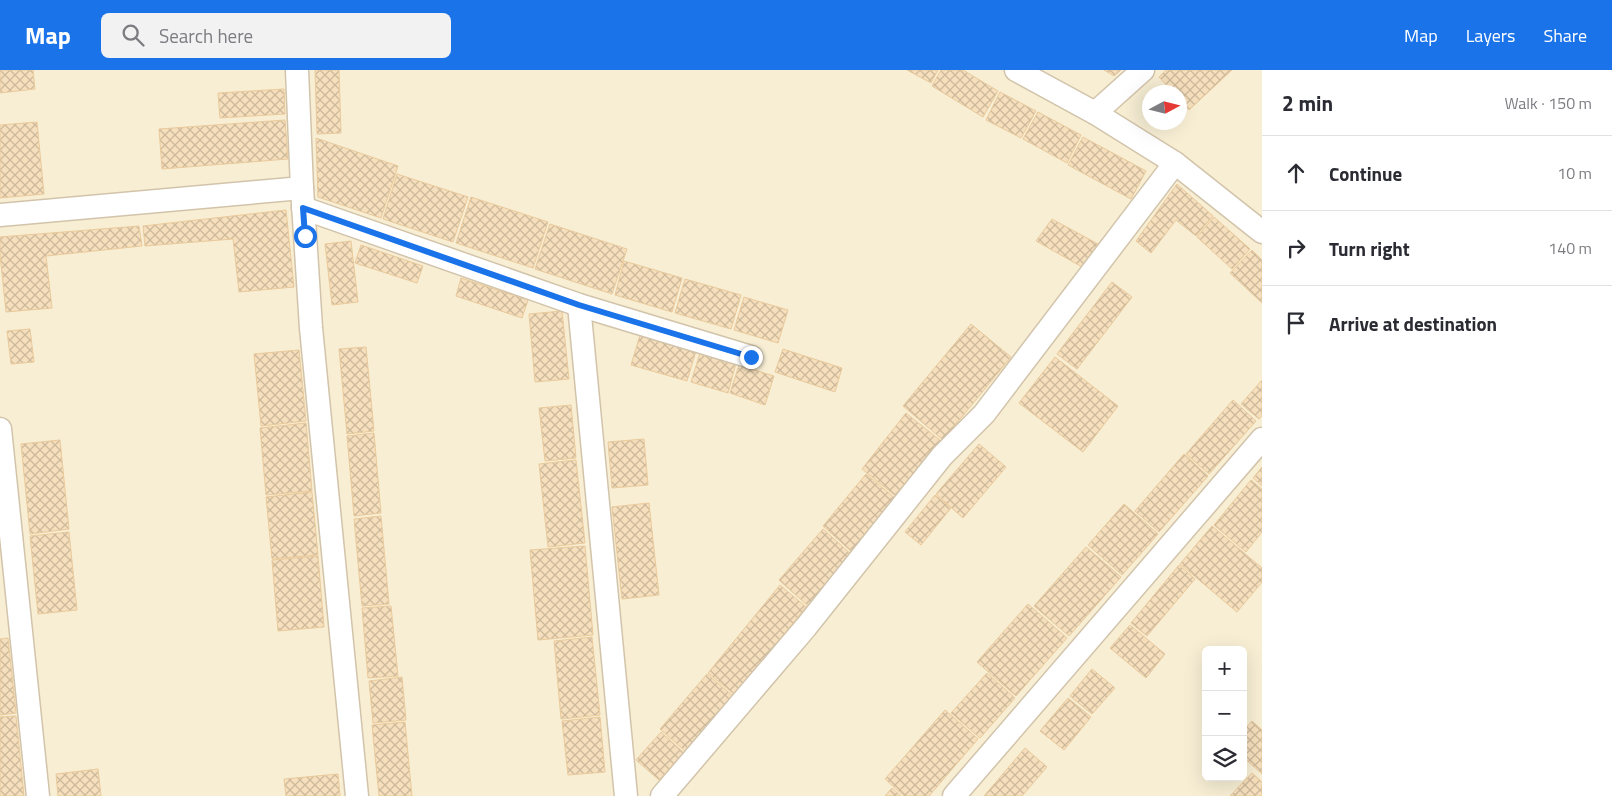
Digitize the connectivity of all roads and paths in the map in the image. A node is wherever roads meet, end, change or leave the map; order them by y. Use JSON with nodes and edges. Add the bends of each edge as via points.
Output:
{"nodes":[{"id":1,"x":297,"y":70,"type":"edge"},
{"id":2,"x":1016,"y":70,"type":"edge"},
{"id":3,"x":1143,"y":70,"type":"edge"},
{"id":4,"x":1095,"y":113,"type":"junction"},
{"id":5,"x":1176,"y":163,"type":"junction"},
{"id":6,"x":302,"y":198,"type":"junction"},
{"id":7,"x":0,"y":215,"type":"edge"},
{"id":8,"x":1262,"y":232,"type":"edge"},
{"id":9,"x":579,"y":305,"type":"junction"},
{"id":10,"x":751,"y":357,"type":"dead end"},
{"id":11,"x":0,"y":429,"type":"edge"},
{"id":12,"x":1262,"y":439,"type":"edge"},
{"id":13,"x":38,"y":796,"type":"edge"},
{"id":14,"x":357,"y":796,"type":"edge"},
{"id":15,"x":626,"y":796,"type":"edge"},
{"id":16,"x":662,"y":796,"type":"edge"},
{"id":17,"x":954,"y":796,"type":"edge"}],
"edges":[{"from":1,"to":6,"type":"street"},
{"from":2,"to":4,"type":"street"},
{"from":3,"to":4,"type":"street"},
{"from":4,"to":5,"type":"street"},
{"from":5,"to":8,"type":"street"},
{"from":5,"to":16,"type":"street","via":[[984,414],[942,456],[806,627]]},
{"from":6,"to":7,"type":"street"},
{"from":6,"to":9,"type":"street"},
{"from":6,"to":14,"type":"street","via":[[311,328]]},
{"from":9,"to":10,"type":"street"},
{"from":9,"to":15,"type":"street"},
{"from":11,"to":13,"type":"street"},
{"from":12,"to":17,"type":"street"}]}
